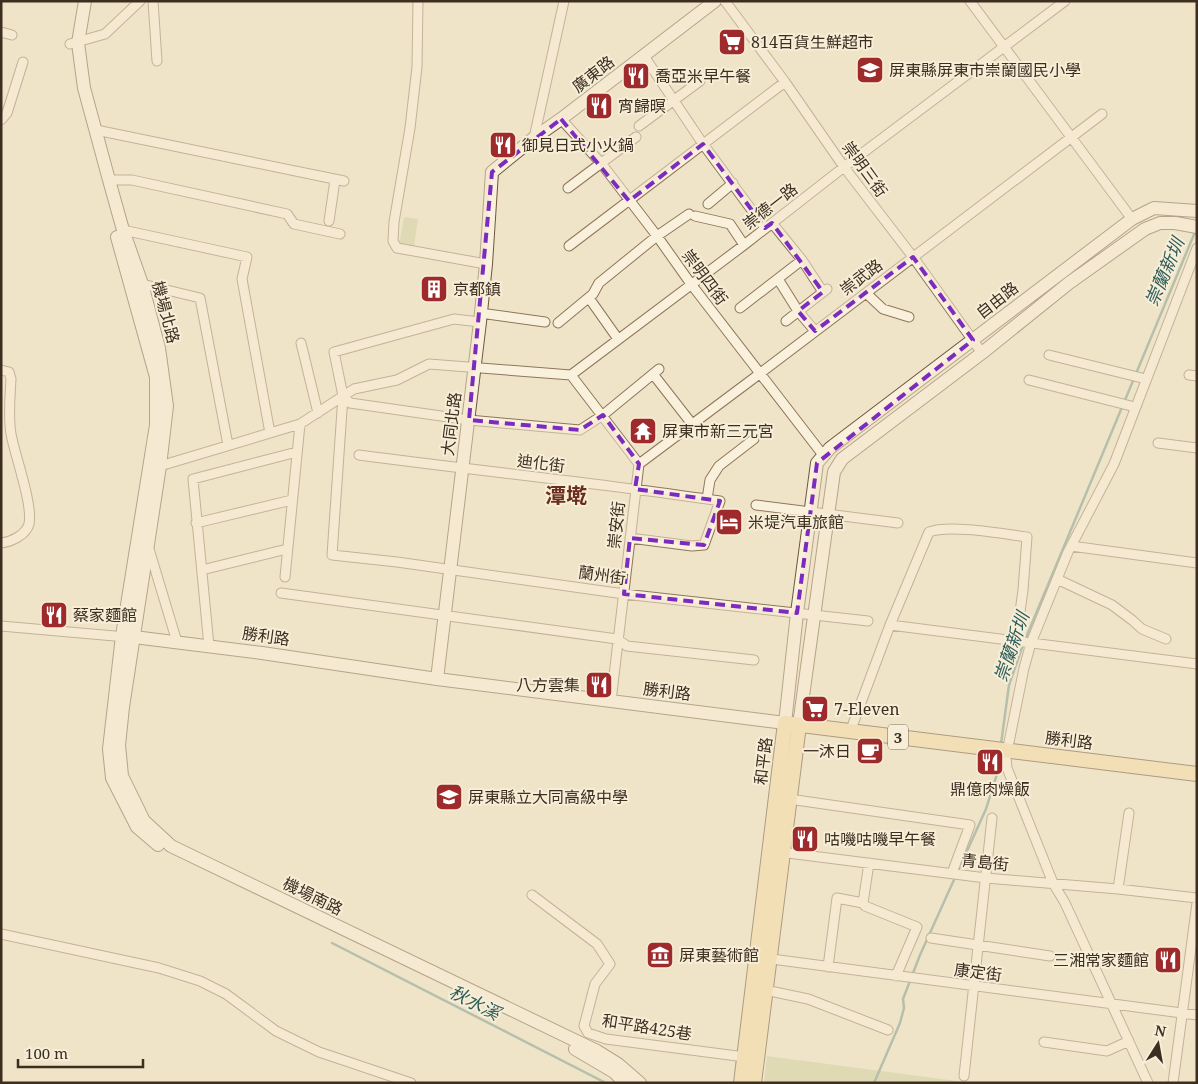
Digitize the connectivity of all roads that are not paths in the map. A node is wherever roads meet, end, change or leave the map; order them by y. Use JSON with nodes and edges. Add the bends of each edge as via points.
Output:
{"nodes":[{"id":1,"x":78,"y":1,"type":"edge"},
{"id":2,"x":85,"y":1,"type":"edge"},
{"id":3,"x":140,"y":1,"type":"edge"},
{"id":4,"x":153,"y":1,"type":"edge"},
{"id":5,"x":418,"y":1,"type":"edge"},
{"id":6,"x":564,"y":1,"type":"edge"},
{"id":7,"x":715,"y":1,"type":"edge"},
{"id":8,"x":725,"y":1,"type":"edge"},
{"id":9,"x":970,"y":1,"type":"edge"},
{"id":10,"x":1065,"y":1,"type":"edge"},
{"id":11,"x":1,"y":32,"type":"edge"},
{"id":12,"x":12,"y":35,"type":"dead end"},
{"id":13,"x":74,"y":44,"type":"junction"},
{"id":14,"x":1004,"y":46,"type":"junction"},
{"id":15,"x":644,"y":56,"type":"junction"},
{"id":16,"x":157,"y":61,"type":"dead end"},
{"id":17,"x":23,"y":62,"type":"dead end"},
{"id":18,"x":700,"y":81,"type":"dead end"},
{"id":19,"x":785,"y":82,"type":"junction"},
{"id":20,"x":673,"y":101,"type":"junction"},
{"id":21,"x":1102,"y":114,"type":"dead end"},
{"id":22,"x":562,"y":119,"type":"junction"},
{"id":23,"x":1,"y":120,"type":"edge"},
{"id":24,"x":639,"y":126,"type":"dead end"},
{"id":25,"x":96,"y":130,"type":"junction"},
{"id":26,"x":636,"y":137,"type":"dead end"},
{"id":27,"x":534,"y":138,"type":"junction"},
{"id":28,"x":1071,"y":138,"type":"junction"},
{"id":29,"x":703,"y":144,"type":"junction"},
{"id":30,"x":601,"y":163,"type":"junction"},
{"id":31,"x":844,"y":167,"type":"junction"},
{"id":32,"x":492,"y":172,"type":"joint"},
{"id":33,"x":109,"y":180,"type":"junction"},
{"id":34,"x":732,"y":183,"type":"junction"},
{"id":35,"x":568,"y":188,"type":"dead end"},
{"id":36,"x":629,"y":201,"type":"junction"},
{"id":37,"x":708,"y":204,"type":"dead end"},
{"id":38,"x":1197,"y":211,"type":"edge"},
{"id":39,"x":1132,"y":219,"type":"junction"},
{"id":40,"x":329,"y":221,"type":"dead end"},
{"id":41,"x":768,"y":225,"type":"junction"},
{"id":42,"x":1194,"y":226,"type":"edge"},
{"id":43,"x":123,"y":230,"type":"junction"},
{"id":44,"x":340,"y":234,"type":"dead end"},
{"id":45,"x":657,"y":236,"type":"junction"},
{"id":46,"x":744,"y":245,"type":"junction"},
{"id":47,"x":569,"y":246,"type":"dead end"},
{"id":48,"x":1197,"y":248,"type":"edge"},
{"id":49,"x":913,"y":257,"type":"junction"},
{"id":50,"x":802,"y":260,"type":"junction"},
{"id":51,"x":486,"y":264,"type":"junction"},
{"id":52,"x":778,"y":279,"type":"junction"},
{"id":53,"x":142,"y":284,"type":"junction"},
{"id":54,"x":691,"y":284,"type":"junction"},
{"id":55,"x":866,"y":293,"type":"junction"},
{"id":56,"x":589,"y":298,"type":"junction"},
{"id":57,"x":740,"y":308,"type":"dead end"},
{"id":58,"x":798,"y":311,"type":"junction"},
{"id":59,"x":910,"y":316,"type":"dead end"},
{"id":60,"x":480,"y":318,"type":"junction"},
{"id":61,"x":786,"y":321,"type":"dead end"},
{"id":62,"x":545,"y":322,"type":"dead end"},
{"id":63,"x":558,"y":323,"type":"dead end"},
{"id":64,"x":815,"y":331,"type":"junction"},
{"id":65,"x":618,"y":339,"type":"junction"},
{"id":66,"x":973,"y":340,"type":"junction"},
{"id":67,"x":301,"y":343,"type":"dead end"},
{"id":68,"x":982,"y":353,"type":"junction"},
{"id":69,"x":1050,"y":355,"type":"dead end"},
{"id":70,"x":474,"y":367,"type":"junction"},
{"id":71,"x":1,"y":370,"type":"edge"},
{"id":72,"x":760,"y":374,"type":"junction"},
{"id":73,"x":571,"y":375,"type":"junction"},
{"id":74,"x":1138,"y":377,"type":"junction"},
{"id":75,"x":1029,"y":380,"type":"dead end"},
{"id":76,"x":343,"y":396,"type":"junction"},
{"id":77,"x":1127,"y":405,"type":"junction"},
{"id":78,"x":318,"y":413,"type":"junction"},
{"id":79,"x":603,"y":415,"type":"junction"},
{"id":80,"x":469,"y":420,"type":"junction"},
{"id":81,"x":300,"y":424,"type":"junction"},
{"id":82,"x":692,"y":424,"type":"junction"},
{"id":83,"x":270,"y":434,"type":"junction"},
{"id":84,"x":754,"y":439,"type":"dead end"},
{"id":85,"x":1158,"y":443,"type":"dead end"},
{"id":86,"x":228,"y":444,"type":"junction"},
{"id":87,"x":1197,"y":448,"type":"edge"},
{"id":88,"x":297,"y":452,"type":"junction"},
{"id":89,"x":827,"y":452,"type":"junction"},
{"id":90,"x":359,"y":455,"type":"dead end"},
{"id":91,"x":842,"y":459,"type":"joint"},
{"id":92,"x":639,"y":464,"type":"junction"},
{"id":93,"x":160,"y":466,"type":"junction"},
{"id":94,"x":462,"y":469,"type":"junction"},
{"id":95,"x":635,"y":489,"type":"junction"},
{"id":96,"x":707,"y":499,"type":"junction"},
{"id":97,"x":292,"y":500,"type":"junction"},
{"id":98,"x":756,"y":505,"type":"dead end"},
{"id":99,"x":809,"y":512,"type":"junction"},
{"id":100,"x":828,"y":514,"type":"junction"},
{"id":101,"x":196,"y":523,"type":"junction"},
{"id":102,"x":898,"y":523,"type":"dead end"},
{"id":103,"x":630,"y":538,"type":"junction"},
{"id":104,"x":1,"y":543,"type":"edge"},
{"id":105,"x":142,"y":543,"type":"junction"},
{"id":106,"x":1072,"y":546,"type":"junction"},
{"id":107,"x":287,"y":548,"type":"junction"},
{"id":108,"x":1197,"y":563,"type":"edge"},
{"id":109,"x":451,"y":569,"type":"junction"},
{"id":110,"x":202,"y":570,"type":"junction"},
{"id":111,"x":285,"y":577,"type":"dead end"},
{"id":112,"x":1057,"y":579,"type":"junction"},
{"id":113,"x":281,"y":593,"type":"dead end"},
{"id":114,"x":624,"y":594,"type":"junction"},
{"id":115,"x":797,"y":612,"type":"junction"},
{"id":116,"x":444,"y":614,"type":"junction"},
{"id":117,"x":815,"y":615,"type":"junction"},
{"id":118,"x":868,"y":621,"type":"dead end"},
{"id":119,"x":890,"y":625,"type":"junction"},
{"id":120,"x":1,"y":626,"type":"edge"},
{"id":121,"x":128,"y":637,"type":"junction"},
{"id":122,"x":617,"y":639,"type":"junction"},
{"id":123,"x":1166,"y":639,"type":"dead end"},
{"id":124,"x":177,"y":642,"type":"junction"},
{"id":125,"x":1024,"y":642,"type":"junction"},
{"id":126,"x":209,"y":646,"type":"junction"},
{"id":127,"x":754,"y":660,"type":"dead end"},
{"id":128,"x":1197,"y":664,"type":"edge"},
{"id":129,"x":437,"y":679,"type":"junction"},
{"id":130,"x":611,"y":701,"type":"junction"},
{"id":131,"x":792,"y":724,"type":"junction"},
{"id":132,"x":850,"y":732,"type":"junction"},
{"id":133,"x":1003,"y":749,"type":"junction"},
{"id":134,"x":1197,"y":774,"type":"edge"},
{"id":135,"x":789,"y":798,"type":"junction"},
{"id":136,"x":1129,"y":813,"type":"dead end"},
{"id":137,"x":992,"y":818,"type":"dead end"},
{"id":138,"x":776,"y":851,"type":"junction"},
{"id":139,"x":869,"y":863,"type":"junction"},
{"id":140,"x":956,"y":874,"type":"junction"},
{"id":141,"x":986,"y":878,"type":"junction"},
{"id":142,"x":1053,"y":883,"type":"junction"},
{"id":143,"x":1118,"y":889,"type":"junction"},
{"id":144,"x":532,"y":895,"type":"dead end"},
{"id":145,"x":1197,"y":898,"type":"edge"},
{"id":146,"x":1197,"y":903,"type":"edge"},
{"id":147,"x":865,"y":906,"type":"dead end"},
{"id":148,"x":1,"y":934,"type":"edge"},
{"id":149,"x":931,"y":938,"type":"dead end"},
{"id":150,"x":979,"y":945,"type":"junction"},
{"id":151,"x":1050,"y":956,"type":"dead end"},
{"id":152,"x":763,"y":958,"type":"junction"},
{"id":153,"x":828,"y":967,"type":"junction"},
{"id":154,"x":896,"y":976,"type":"junction"},
{"id":155,"x":975,"y":986,"type":"junction"},
{"id":156,"x":765,"y":990,"type":"junction"},
{"id":157,"x":1112,"y":1004,"type":"junction"},
{"id":158,"x":1182,"y":1013,"type":"junction"},
{"id":159,"x":1197,"y":1015,"type":"edge"},
{"id":160,"x":888,"y":1030,"type":"dead end"},
{"id":161,"x":747,"y":1036,"type":"junction"},
{"id":162,"x":1130,"y":1041,"type":"junction"},
{"id":163,"x":1044,"y":1042,"type":"dead end"},
{"id":164,"x":759,"y":1047,"type":"junction"},
{"id":165,"x":745,"y":1057,"type":"junction"},
{"id":166,"x":964,"y":1076,"type":"dead end"},
{"id":167,"x":411,"y":1083,"type":"edge"},
{"id":168,"x":626,"y":1083,"type":"edge"},
{"id":169,"x":640,"y":1083,"type":"edge"},
{"id":170,"x":741,"y":1083,"type":"edge"},
{"id":171,"x":754,"y":1083,"type":"edge"},
{"id":172,"x":1148,"y":1083,"type":"edge"},
{"id":173,"x":1173,"y":1083,"type":"edge"}],
"edges":[{"from":1,"to":13,"type":"street","name":"機場北路","via":[[71,31]]},
{"from":2,"to":13,"type":"street","name":"機場北路"},
{"from":3,"to":13,"type":"street","via":[[105,34]]},
{"from":4,"to":16,"type":"street"},
{"from":5,"to":51,"type":"street","via":[[417,67],[393,241],[398,248]]},
{"from":6,"to":27,"type":"street"},
{"from":7,"to":15,"type":"street","name":"廣東路"},
{"from":8,"to":19,"type":"street","name":"崇明三街"},
{"from":9,"to":14,"type":"street"},
{"from":10,"to":14,"type":"street","name":"崇德一路"},
{"from":11,"to":12,"type":"street"},
{"from":13,"to":25,"type":"street","name":"機場北路"},
{"from":13,"to":105,"type":"street","name":"機場北路","via":[[76,89],[156,377],[156,425]]},
{"from":14,"to":28,"type":"street"},
{"from":14,"to":31,"type":"street","name":"崇德一路"},
{"from":15,"to":20,"type":"street"},
{"from":15,"to":22,"type":"street","name":"廣東路"},
{"from":17,"to":23,"type":"street","via":[[7,113]]},
{"from":18,"to":20,"type":"street"},
{"from":19,"to":29,"type":"street"},
{"from":19,"to":31,"type":"street","name":"崇明三街"},
{"from":20,"to":24,"type":"street"},
{"from":20,"to":29,"type":"street"},
{"from":21,"to":28,"type":"street","name":"崇武路"},
{"from":22,"to":27,"type":"street","name":"廣東路"},
{"from":22,"to":30,"type":"street","name":"崇明四街"},
{"from":25,"to":33,"type":"street","name":"機場北路"},
{"from":25,"to":40,"type":"street","via":[[340,181]]},
{"from":26,"to":30,"type":"street"},
{"from":27,"to":32,"type":"street","name":"廣東路"},
{"from":28,"to":39,"type":"street"},
{"from":28,"to":49,"type":"street","name":"崇武路"},
{"from":29,"to":34,"type":"street"},
{"from":29,"to":36,"type":"street"},
{"from":30,"to":35,"type":"street"},
{"from":30,"to":36,"type":"street","name":"崇明四街"},
{"from":31,"to":41,"type":"street","name":"崇德一路"},
{"from":31,"to":49,"type":"street","name":"崇明三街"},
{"from":32,"to":51,"type":"street","name":"大同北路"},
{"from":33,"to":43,"type":"street","name":"機場北路"},
{"from":33,"to":44,"type":"street","via":[[132,180],[287,214],[294,224]]},
{"from":34,"to":37,"type":"street"},
{"from":34,"to":41,"type":"street"},
{"from":36,"to":45,"type":"street","name":"崇明四街"},
{"from":36,"to":47,"type":"street"},
{"from":38,"to":39,"type":"street","name":"自由路","via":[[1154,208]]},
{"from":39,"to":66,"type":"street","name":"自由路"},
{"from":41,"to":46,"type":"street","name":"崇德一路"},
{"from":41,"to":50,"type":"street"},
{"from":42,"to":68,"type":"street","name":"自由路","via":[[1175,223],[1145,229],[1069,283]]},
{"from":43,"to":53,"type":"street","name":"機場北路"},
{"from":43,"to":83,"type":"street","via":[[247,257],[242,279]]},
{"from":45,"to":46,"type":"street","via":[[692,215],[730,224]]},
{"from":45,"to":54,"type":"street","name":"崇明四街"},
{"from":45,"to":56,"type":"street","via":[[598,283]]},
{"from":46,"to":54,"type":"street","name":"崇德一路"},
{"from":48,"to":74,"type":"street","via":[[1167,324]]},
{"from":49,"to":55,"type":"street","name":"崇武路"},
{"from":49,"to":66,"type":"street","name":"崇明三街"},
{"from":50,"to":52,"type":"street"},
{"from":50,"to":58,"type":"street","via":[[825,290]]},
{"from":51,"to":60,"type":"street","name":"大同北路"},
{"from":52,"to":57,"type":"street"},
{"from":52,"to":58,"type":"street"},
{"from":53,"to":86,"type":"street","via":[[200,298]]},
{"from":53,"to":93,"type":"street","name":"機場北路","via":[[159,348],[167,406]]},
{"from":54,"to":65,"type":"street","name":"崇德一路"},
{"from":54,"to":72,"type":"street","name":"崇明四街"},
{"from":55,"to":59,"type":"street","via":[[884,309]]},
{"from":55,"to":64,"type":"street","name":"崇武路"},
{"from":56,"to":63,"type":"street"},
{"from":56,"to":65,"type":"street"},
{"from":58,"to":61,"type":"street"},
{"from":58,"to":64,"type":"street"},
{"from":60,"to":62,"type":"street"},
{"from":60,"to":70,"type":"street","name":"大同北路"},
{"from":60,"to":76,"type":"street","via":[[454,319],[334,352]]},
{"from":64,"to":72,"type":"street","name":"崇武路"},
{"from":65,"to":73,"type":"street","name":"崇德一路"},
{"from":66,"to":68,"type":"street","name":"崇明三街"},
{"from":66,"to":89,"type":"street","name":"自由路"},
{"from":67,"to":78,"type":"street"},
{"from":68,"to":91,"type":"street","name":"自由路"},
{"from":69,"to":74,"type":"street"},
{"from":70,"to":73,"type":"street"},
{"from":70,"to":76,"type":"street","via":[[429,364],[397,380],[354,389]]},
{"from":70,"to":80,"type":"street","name":"大同北路"},
{"from":71,"to":104,"type":"street","via":[[9,372],[11,379],[10,432],[29,510],[27,528],[22,534]]},
{"from":72,"to":82,"type":"street","name":"崇武路"},
{"from":72,"to":89,"type":"street","name":"崇明四街"},
{"from":73,"to":79,"type":"street"},
{"from":74,"to":77,"type":"street"},
{"from":75,"to":77,"type":"street"},
{"from":76,"to":78,"type":"street"},
{"from":76,"to":80,"type":"street","via":[[350,404]]},
{"from":76,"to":109,"type":"street","name":"蘭州街","via":[[332,555]]},
{"from":77,"to":106,"type":"street","via":[[1121,445],[1114,464]]},
{"from":78,"to":81,"type":"street"},
{"from":79,"to":80,"type":"street","via":[[580,430]]},
{"from":79,"to":82,"type":"street","via":[[656,371]]},
{"from":79,"to":92,"type":"street"},
{"from":80,"to":94,"type":"street","name":"大同北路"},
{"from":81,"to":83,"type":"street"},
{"from":81,"to":88,"type":"street"},
{"from":82,"to":92,"type":"street","name":"崇武路"},
{"from":83,"to":86,"type":"street"},
{"from":84,"to":96,"type":"street","via":[[719,466],[710,480]]},
{"from":85,"to":87,"type":"street"},
{"from":86,"to":93,"type":"street"},
{"from":88,"to":97,"type":"street"},
{"from":88,"to":101,"type":"street","via":[[192,479]]},
{"from":89,"to":99,"type":"street","name":"和平路","via":[[816,462]]},
{"from":90,"to":94,"type":"street","name":"迪化街"},
{"from":91,"to":100,"type":"street","name":"和平路","via":[[834,472]]},
{"from":92,"to":95,"type":"street","name":"崇安街"},
{"from":93,"to":105,"type":"street","name":"機場北路"},
{"from":94,"to":95,"type":"street","name":"迪化街"},
{"from":94,"to":109,"type":"street","name":"大同北路"},
{"from":95,"to":96,"type":"street","name":"迪化街"},
{"from":95,"to":103,"type":"street","name":"崇安街"},
{"from":96,"to":103,"type":"street","name":"迪化街","via":[[720,501],[704,545]]},
{"from":97,"to":101,"type":"street"},
{"from":97,"to":107,"type":"street"},
{"from":98,"to":99,"type":"street"},
{"from":99,"to":100,"type":"street"},
{"from":99,"to":115,"type":"street","name":"和平路"},
{"from":100,"to":102,"type":"street"},
{"from":100,"to":117,"type":"street","name":"和平路"},
{"from":101,"to":110,"type":"street"},
{"from":103,"to":114,"type":"street","name":"崇安街"},
{"from":105,"to":121,"type":"street","name":"機場北路"},
{"from":105,"to":124,"type":"street"},
{"from":106,"to":108,"type":"street"},
{"from":106,"to":112,"type":"street"},
{"from":107,"to":110,"type":"street"},
{"from":107,"to":111,"type":"street"},
{"from":109,"to":114,"type":"street","name":"蘭州街"},
{"from":109,"to":116,"type":"street","name":"大同北路"},
{"from":110,"to":126,"type":"street"},
{"from":112,"to":123,"type":"street","via":[[1112,605],[1142,629]]},
{"from":112,"to":125,"type":"street"},
{"from":113,"to":116,"type":"street"},
{"from":114,"to":115,"type":"street","name":"蘭州街"},
{"from":114,"to":122,"type":"street","name":"崇安街"},
{"from":115,"to":117,"type":"street","name":"蘭州街"},
{"from":115,"to":131,"type":"street","name":"和平路"},
{"from":116,"to":122,"type":"street"},
{"from":116,"to":129,"type":"street","name":"大同北路"},
{"from":117,"to":118,"type":"street","name":"蘭州街"},
{"from":117,"to":131,"type":"street","name":"和平路"},
{"from":119,"to":125,"type":"street"},
{"from":119,"to":125,"type":"street","via":[[929,532],[938,529],[1028,537],[1023,590]]},
{"from":119,"to":132,"type":"street"},
{"from":120,"to":121,"type":"street"},
{"from":121,"to":124,"type":"street","name":"勝利路"},
{"from":121,"to":168,"type":"street","name":"機場南路","via":[[109,748],[112,778],[137,827],[166,852],[586,1054]]},
{"from":121,"to":169,"type":"street","name":"機場南路","via":[[119,745],[122,776],[144,821],[171,846],[597,1050]]},
{"from":122,"to":127,"type":"street","via":[[627,646]]},
{"from":122,"to":130,"type":"street","name":"崇安街"},
{"from":124,"to":126,"type":"street","name":"勝利路"},
{"from":125,"to":128,"type":"street"},
{"from":125,"to":133,"type":"street","via":[[1024,668]]},
{"from":126,"to":129,"type":"street","name":"勝利路"},
{"from":129,"to":130,"type":"street","name":"勝利路"},
{"from":130,"to":131,"type":"street","name":"勝利路"},
{"from":131,"to":132,"type":"main road","name":"勝利路","number":"3"},
{"from":131,"to":135,"type":"main road","name":"和平路"},
{"from":131,"to":138,"type":"main road","name":"和平路"},
{"from":132,"to":133,"type":"main road","name":"勝利路","number":"3"},
{"from":133,"to":134,"type":"main road","name":"勝利路","number":"3"},
{"from":133,"to":142,"type":"street","via":[[1007,768]]},
{"from":135,"to":138,"type":"main road","name":"和平路"},
{"from":135,"to":140,"type":"street","via":[[970,825]]},
{"from":136,"to":143,"type":"street"},
{"from":137,"to":141,"type":"street"},
{"from":138,"to":139,"type":"street","name":"青島街"},
{"from":138,"to":152,"type":"main road","name":"和平路"},
{"from":139,"to":140,"type":"street","name":"青島街"},
{"from":139,"to":153,"type":"street","via":[[863,903],[837,898]]},
{"from":140,"to":141,"type":"street","name":"青島街"},
{"from":141,"to":142,"type":"street","name":"青島街"},
{"from":141,"to":150,"type":"street"},
{"from":142,"to":143,"type":"street","name":"青島街"},
{"from":142,"to":157,"type":"street"},
{"from":143,"to":145,"type":"street","name":"青島街"},
{"from":144,"to":165,"type":"street","name":"和平路425巷","via":[[597,944],[610,964],[595,984],[584,1026],[588,1032],[606,1039]]},
{"from":146,"to":158,"type":"street"},
{"from":147,"to":154,"type":"street","via":[[917,927]]},
{"from":148,"to":167,"type":"street","via":[[159,968],[200,981],[226,994],[276,1031],[319,1052]]},
{"from":149,"to":150,"type":"street"},
{"from":150,"to":151,"type":"street"},
{"from":150,"to":155,"type":"street"},
{"from":152,"to":153,"type":"street","name":"康定街"},
{"from":152,"to":156,"type":"main road","name":"和平路"},
{"from":152,"to":161,"type":"main road","name":"和平路"},
{"from":153,"to":154,"type":"street","name":"康定街"},
{"from":154,"to":155,"type":"street","name":"康定街"},
{"from":155,"to":157,"type":"street","name":"康定街"},
{"from":155,"to":166,"type":"street"},
{"from":156,"to":160,"type":"street","via":[[808,998]]},
{"from":156,"to":164,"type":"main road","name":"和平路"},
{"from":157,"to":158,"type":"street","name":"康定街"},
{"from":157,"to":162,"type":"street"},
{"from":158,"to":159,"type":"street","name":"康定街"},
{"from":158,"to":173,"type":"street"},
{"from":161,"to":164,"type":"street"},
{"from":161,"to":165,"type":"main road","name":"和平路"},
{"from":162,"to":163,"type":"street","via":[[1107,1051]]},
{"from":162,"to":172,"type":"street"},
{"from":164,"to":165,"type":"street"},
{"from":164,"to":171,"type":"main road","name":"和平路"},
{"from":165,"to":170,"type":"main road","name":"和平路"}]}
